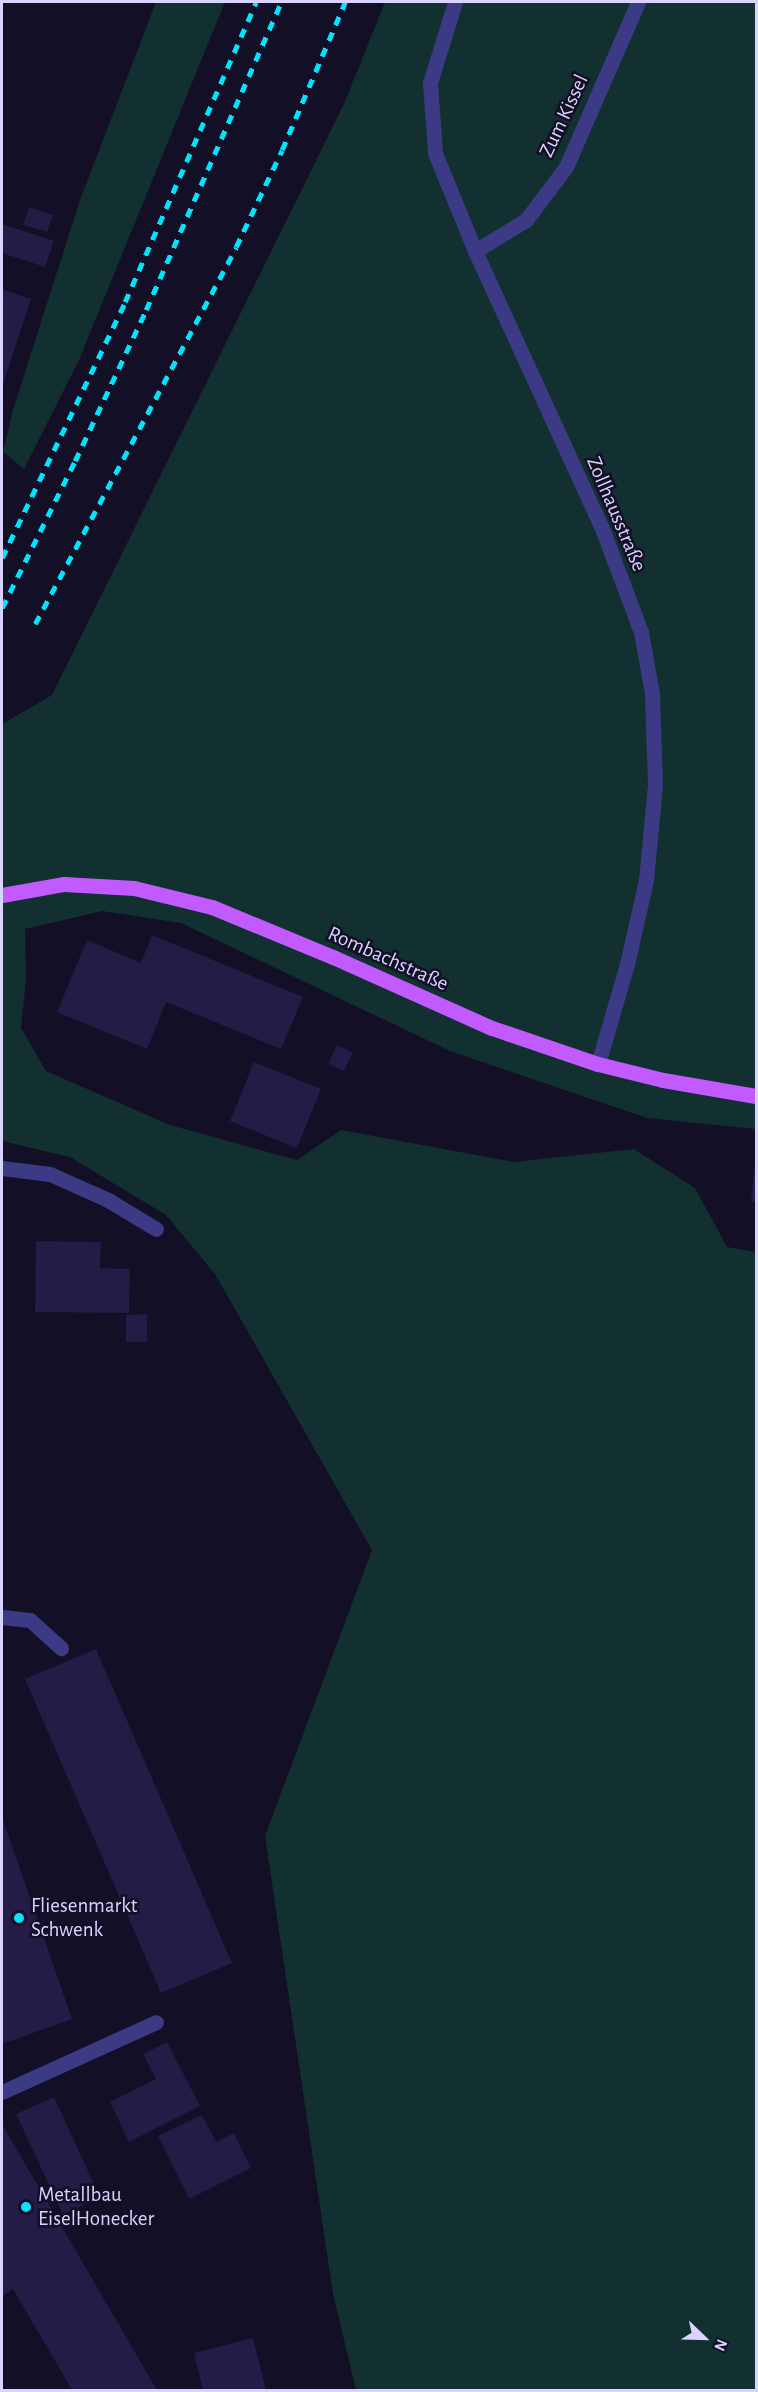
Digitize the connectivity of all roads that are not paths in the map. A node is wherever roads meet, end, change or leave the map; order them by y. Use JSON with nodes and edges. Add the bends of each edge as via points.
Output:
{"nodes":[{"id":1,"x":455,"y":2,"type":"edge"},
{"id":2,"x":638,"y":2,"type":"edge"},
{"id":3,"x":475,"y":251,"type":"junction"},
{"id":4,"x":2,"y":895,"type":"edge"},
{"id":5,"x":598,"y":1064,"type":"junction"},
{"id":6,"x":756,"y":1096,"type":"edge"},
{"id":7,"x":2,"y":1168,"type":"edge"},
{"id":8,"x":156,"y":1229,"type":"dead end"},
{"id":9,"x":2,"y":1617,"type":"edge"},
{"id":10,"x":61,"y":1648,"type":"dead end"},
{"id":11,"x":156,"y":2022,"type":"dead end"},
{"id":12,"x":2,"y":2092,"type":"edge"}],
"edges":[{"from":1,"to":3,"type":"street","name":"Zollhausstraße","via":[[430,83],[435,153]]},
{"from":2,"to":3,"type":"street","name":"Zum Kissel","via":[[566,167],[526,220]]},
{"from":3,"to":5,"type":"street","name":"Zollhausstraße","via":[[603,531],[641,632],[652,694],[655,785],[646,880]]},
{"from":4,"to":5,"type":"main road","name":"Rombachstraße","via":[[64,884],[134,888],[213,907],[492,1028]]},
{"from":5,"to":6,"type":"main road","name":"Rombachstraße"},
{"from":7,"to":8,"type":"street","via":[[50,1174],[108,1200]]},
{"from":9,"to":10,"type":"street","via":[[30,1620]]},
{"from":11,"to":12,"type":"street"}]}
